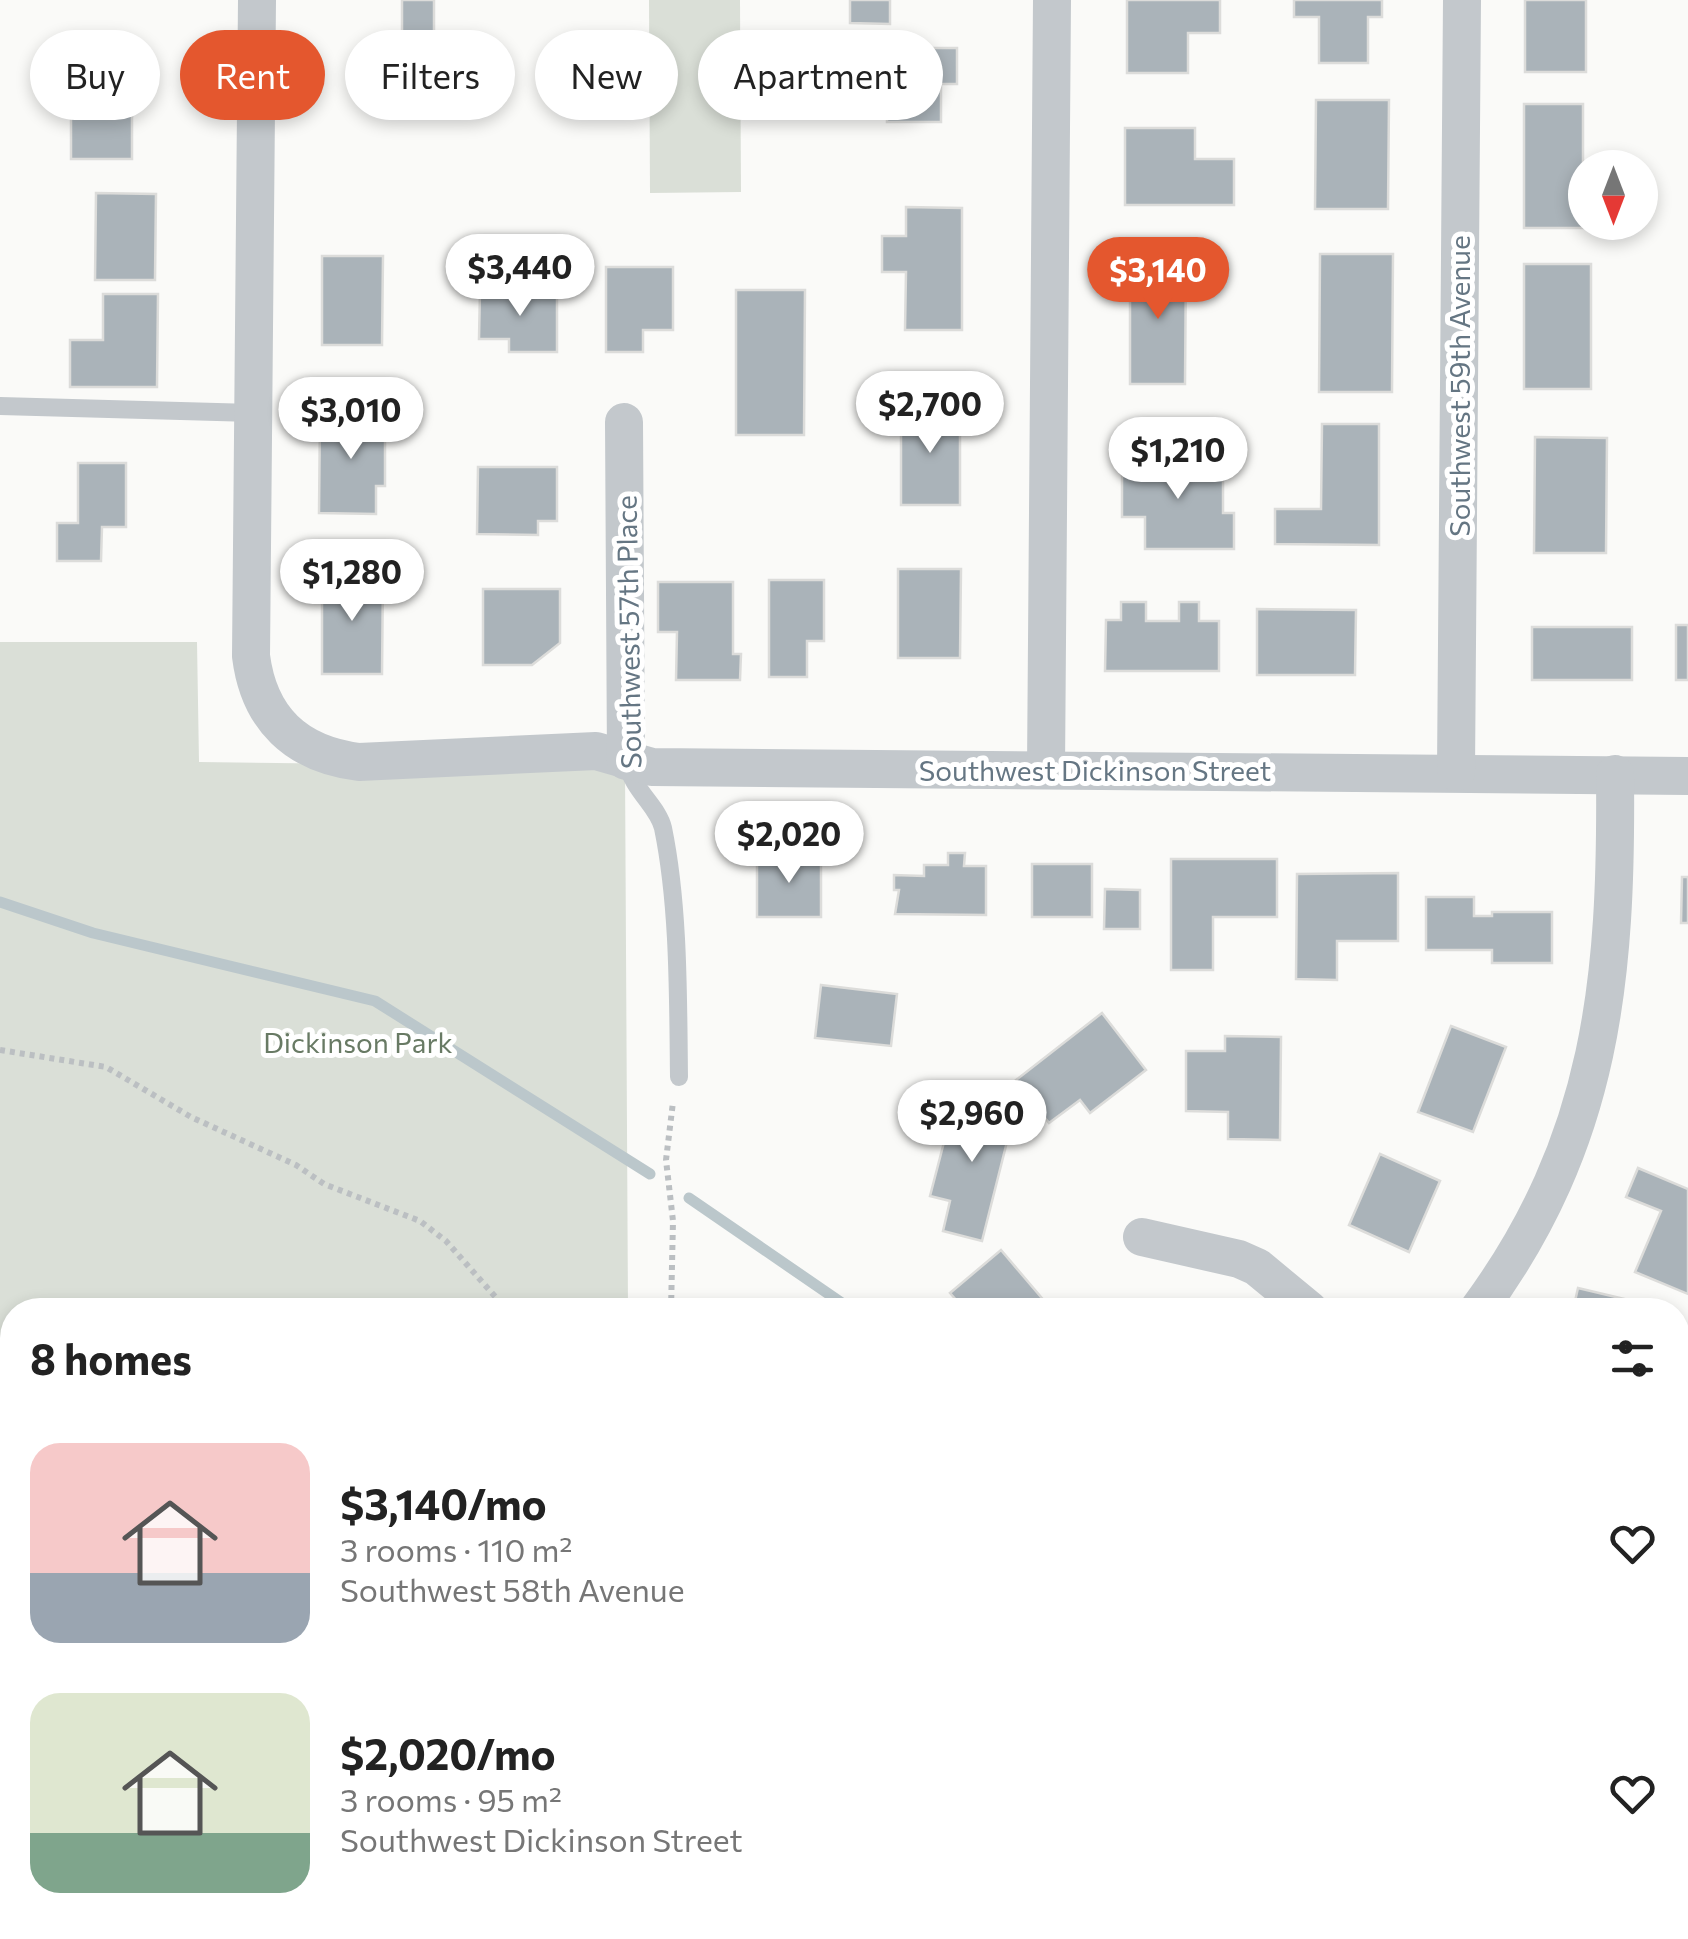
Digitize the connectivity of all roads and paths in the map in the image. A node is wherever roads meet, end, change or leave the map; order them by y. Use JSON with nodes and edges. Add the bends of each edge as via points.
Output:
{"nodes":[{"id":1,"x":257,"y":0,"type":"edge"},
{"id":2,"x":1052,"y":0,"type":"edge"},
{"id":3,"x":1462,"y":0,"type":"edge"},
{"id":4,"x":0,"y":406,"type":"edge"},
{"id":5,"x":253,"y":412,"type":"junction"},
{"id":6,"x":624,"y":422,"type":"dead end"},
{"id":7,"x":626,"y":761,"type":"junction"},
{"id":8,"x":1046,"y":769,"type":"junction"},
{"id":9,"x":1456,"y":772,"type":"junction"},
{"id":10,"x":1615,"y":774,"type":"junction"},
{"id":11,"x":1688,"y":776,"type":"edge"},
{"id":12,"x":0,"y":1050,"type":"edge"},
{"id":13,"x":679,"y":1077,"type":"joint"},
{"id":14,"x":1142,"y":1238,"type":"dead end"},
{"id":15,"x":496,"y":1298,"type":"edge"},
{"id":16,"x":672,"y":1298,"type":"edge"},
{"id":17,"x":1294,"y":1298,"type":"edge"},
{"id":18,"x":1487,"y":1298,"type":"edge"}],
"edges":[{"from":1,"to":5,"type":"street"},
{"from":2,"to":8,"type":"street"},
{"from":3,"to":9,"type":"street","name":"Southwest 59th Avenue"},
{"from":4,"to":5,"type":"lane"},
{"from":5,"to":7,"type":"street","name":"Southwest Dickinson Street","via":[[251,656],[262,705],[275,723],[322,753],[359,762],[596,752]]},
{"from":6,"to":7,"type":"street","name":"Southwest 57th Place"},
{"from":7,"to":8,"type":"street","name":"Southwest Dickinson Street","via":[[652,767]]},
{"from":7,"to":13,"type":"lane","name":"Southwest 57th Place","via":[[633,786],[662,827],[678,980]]},
{"from":8,"to":9,"type":"street","name":"Southwest Dickinson Street"},
{"from":9,"to":10,"type":"street","name":"Southwest Dickinson Street"},
{"from":10,"to":11,"type":"street","name":"Southwest Dickinson Street"},
{"from":10,"to":18,"type":"street","via":[[1614,942],[1596,1053],[1558,1173]]},
{"from":12,"to":15,"type":"path","via":[[106,1067],[324,1184],[420,1221]]},
{"from":13,"to":16,"type":"path","via":[[666,1160]]},
{"from":14,"to":17,"type":"street","via":[[1238,1259]]}]}
